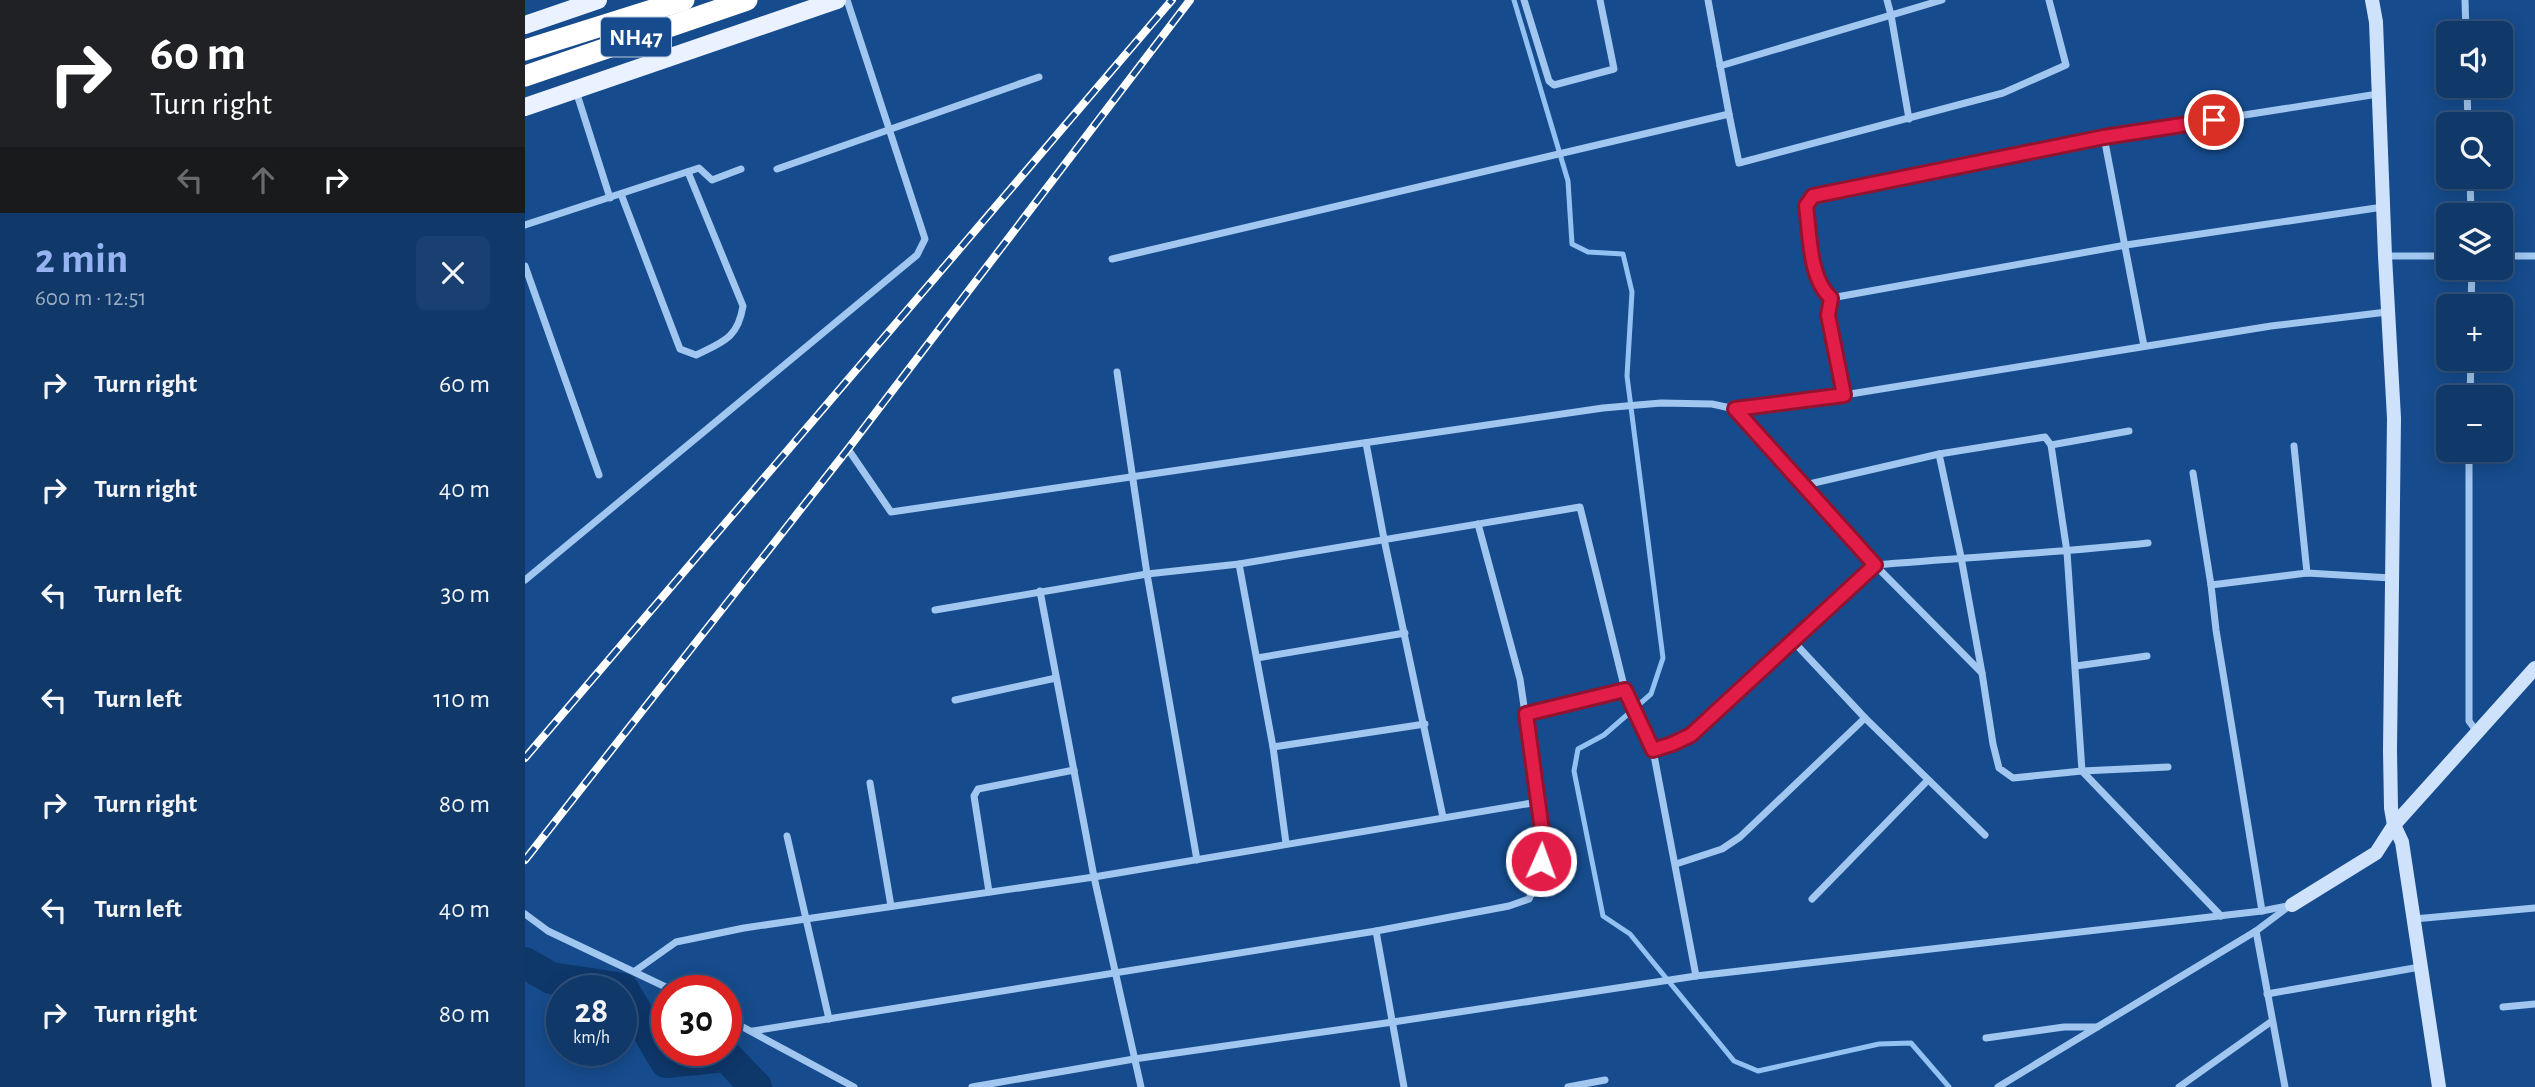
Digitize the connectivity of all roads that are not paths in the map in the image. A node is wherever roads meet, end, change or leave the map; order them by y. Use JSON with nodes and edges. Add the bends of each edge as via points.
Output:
{"nodes":[{"id":1,"x":598,"y":0,"type":"edge"},
{"id":2,"x":684,"y":0,"type":"edge"},
{"id":3,"x":747,"y":0,"type":"edge"},
{"id":4,"x":837,"y":0,"type":"edge"},
{"id":5,"x":847,"y":0,"type":"edge"},
{"id":6,"x":1524,"y":0,"type":"edge"},
{"id":7,"x":1600,"y":0,"type":"edge"},
{"id":8,"x":1708,"y":0,"type":"edge"},
{"id":9,"x":1887,"y":0,"type":"edge"},
{"id":10,"x":1942,"y":0,"type":"edge"},
{"id":11,"x":2049,"y":0,"type":"edge"},
{"id":12,"x":2372,"y":0,"type":"edge"},
{"id":13,"x":2465,"y":0,"type":"edge"},
{"id":14,"x":567,"y":5,"type":"edge"},
{"id":15,"x":1891,"y":15,"type":"junction"},
{"id":16,"x":2466,"y":21,"type":"edge"},
{"id":17,"x":525,"y":24,"type":"edge"},
{"id":18,"x":525,"y":50,"type":"edge"},
{"id":19,"x":1720,"y":66,"type":"junction"},
{"id":20,"x":525,"y":76,"type":"edge"},
{"id":21,"x":1039,"y":77,"type":"dead end"},
{"id":22,"x":576,"y":90,"type":"junction"},
{"id":23,"x":2378,"y":94,"type":"junction"},
{"id":24,"x":525,"y":107,"type":"edge"},
{"id":25,"x":1729,"y":114,"type":"junction"},
{"id":26,"x":1909,"y":119,"type":"junction"},
{"id":27,"x":887,"y":128,"type":"junction"},
{"id":28,"x":2104,"y":137,"type":"junction"},
{"id":29,"x":741,"y":169,"type":"dead end"},
{"id":30,"x":777,"y":169,"type":"dead end"},
{"id":31,"x":688,"y":172,"type":"junction"},
{"id":32,"x":621,"y":194,"type":"junction"},
{"id":33,"x":610,"y":198,"type":"junction"},
{"id":34,"x":2383,"y":207,"type":"junction"},
{"id":35,"x":525,"y":225,"type":"edge"},
{"id":36,"x":2126,"y":245,"type":"junction"},
{"id":37,"x":2385,"y":256,"type":"junction"},
{"id":38,"x":2436,"y":256,"type":"edge"},
{"id":39,"x":2513,"y":256,"type":"edge"},
{"id":40,"x":2535,"y":256,"type":"edge"},
{"id":41,"x":1112,"y":259,"type":"dead end"},
{"id":42,"x":525,"y":266,"type":"edge"},
{"id":43,"x":1831,"y":298,"type":"junction"},
{"id":44,"x":2387,"y":312,"type":"junction"},
{"id":45,"x":2144,"y":346,"type":"junction"},
{"id":46,"x":1117,"y":372,"type":"dead end"},
{"id":47,"x":1844,"y":395,"type":"junction"},
{"id":48,"x":1735,"y":409,"type":"junction"},
{"id":49,"x":2129,"y":431,"type":"dead end"},
{"id":50,"x":1366,"y":443,"type":"junction"},
{"id":51,"x":2051,"y":445,"type":"junction"},
{"id":52,"x":2294,"y":446,"type":"dead end"},
{"id":53,"x":848,"y":449,"type":"dead end"},
{"id":54,"x":1939,"y":454,"type":"junction"},
{"id":55,"x":2469,"y":462,"type":"edge"},
{"id":56,"x":2193,"y":473,"type":"dead end"},
{"id":57,"x":599,"y":475,"type":"dead end"},
{"id":58,"x":1132,"y":477,"type":"junction"},
{"id":59,"x":1805,"y":485,"type":"junction"},
{"id":60,"x":1478,"y":524,"type":"junction"},
{"id":61,"x":1384,"y":539,"type":"junction"},
{"id":62,"x":2148,"y":543,"type":"dead end"},
{"id":63,"x":2067,"y":552,"type":"junction"},
{"id":64,"x":1961,"y":557,"type":"junction"},
{"id":65,"x":1239,"y":564,"type":"junction"},
{"id":66,"x":1875,"y":565,"type":"junction"},
{"id":67,"x":2307,"y":573,"type":"junction"},
{"id":68,"x":1147,"y":574,"type":"junction"},
{"id":69,"x":2392,"y":578,"type":"junction"},
{"id":70,"x":525,"y":580,"type":"edge"},
{"id":71,"x":2211,"y":585,"type":"junction"},
{"id":72,"x":1040,"y":591,"type":"junction"},
{"id":73,"x":935,"y":610,"type":"dead end"},
{"id":74,"x":1405,"y":633,"type":"junction"},
{"id":75,"x":1792,"y":640,"type":"junction"},
{"id":76,"x":2147,"y":656,"type":"dead end"},
{"id":77,"x":1257,"y":658,"type":"junction"},
{"id":78,"x":2076,"y":666,"type":"junction"},
{"id":79,"x":2535,"y":668,"type":"edge"},
{"id":80,"x":1982,"y":673,"type":"junction"},
{"id":81,"x":1056,"y":678,"type":"junction"},
{"id":82,"x":1625,"y":690,"type":"junction"},
{"id":83,"x":955,"y":700,"type":"dead end"},
{"id":84,"x":1526,"y":714,"type":"junction"},
{"id":85,"x":1865,"y":718,"type":"junction"},
{"id":86,"x":1425,"y":724,"type":"junction"},
{"id":87,"x":2477,"y":732,"type":"junction"},
{"id":88,"x":1273,"y":747,"type":"junction"},
{"id":89,"x":1653,"y":750,"type":"junction"},
{"id":90,"x":2168,"y":767,"type":"dead end"},
{"id":91,"x":1073,"y":770,"type":"junction"},
{"id":92,"x":2082,"y":771,"type":"junction"},
{"id":93,"x":1928,"y":780,"type":"junction"},
{"id":94,"x":870,"y":783,"type":"dead end"},
{"id":95,"x":1538,"y":802,"type":"junction"},
{"id":96,"x":1443,"y":817,"type":"junction"},
{"id":97,"x":2394,"y":825,"type":"junction"},
{"id":98,"x":1985,"y":835,"type":"dead end"},
{"id":99,"x":787,"y":836,"type":"dead end"},
{"id":100,"x":1286,"y":844,"type":"junction"},
{"id":101,"x":1197,"y":860,"type":"junction"},
{"id":102,"x":1676,"y":864,"type":"junction"},
{"id":103,"x":1094,"y":877,"type":"junction"},
{"id":104,"x":989,"y":892,"type":"junction"},
{"id":105,"x":1812,"y":899,"type":"dead end"},
{"id":106,"x":2292,"y":905,"type":"junction"},
{"id":107,"x":891,"y":906,"type":"junction"},
{"id":108,"x":2535,"y":908,"type":"edge"},
{"id":109,"x":2262,"y":911,"type":"junction"},
{"id":110,"x":525,"y":914,"type":"edge"},
{"id":111,"x":2221,"y":916,"type":"junction"},
{"id":112,"x":806,"y":919,"type":"junction"},
{"id":113,"x":2413,"y":919,"type":"junction"},
{"id":114,"x":1376,"y":931,"type":"junction"},
{"id":115,"x":2256,"y":931,"type":"junction"},
{"id":116,"x":2420,"y":967,"type":"junction"},
{"id":117,"x":635,"y":971,"type":"junction"},
{"id":118,"x":1115,"y":973,"type":"junction"},
{"id":119,"x":1696,"y":976,"type":"junction"},
{"id":120,"x":651,"y":979,"type":"edge"},
{"id":121,"x":2267,"y":993,"type":"junction"},
{"id":122,"x":2535,"y":1004,"type":"edge"},
{"id":123,"x":2503,"y":1007,"type":"dead end"},
{"id":124,"x":829,"y":1019,"type":"junction"},
{"id":125,"x":2272,"y":1021,"type":"junction"},
{"id":126,"x":1393,"y":1022,"type":"junction"},
{"id":127,"x":742,"y":1025,"type":"edge"},
{"id":128,"x":2098,"y":1027,"type":"junction"},
{"id":129,"x":753,"y":1031,"type":"junction"},
{"id":130,"x":1986,"y":1038,"type":"dead end"},
{"id":131,"x":1134,"y":1059,"type":"junction"},
{"id":132,"x":1605,"y":1080,"type":"dead end"},
{"id":133,"x":854,"y":1087,"type":"edge"},
{"id":134,"x":972,"y":1087,"type":"edge"},
{"id":135,"x":1141,"y":1087,"type":"edge"},
{"id":136,"x":1404,"y":1087,"type":"edge"},
{"id":137,"x":1568,"y":1087,"type":"edge"},
{"id":138,"x":1999,"y":1087,"type":"edge"},
{"id":139,"x":2179,"y":1087,"type":"edge"},
{"id":140,"x":2285,"y":1087,"type":"edge"},
{"id":141,"x":2439,"y":1087,"type":"edge"}],
"edges":[{"from":1,"to":14,"type":"main road"},
{"from":2,"to":18,"type":"highway","number":"NH47"},
{"from":3,"to":20,"type":"highway","number":"NH47"},
{"from":4,"to":22,"type":"main road"},
{"from":5,"to":27,"type":"street"},
{"from":6,"to":7,"type":"street","via":[[1554,85],[1614,69]]},
{"from":8,"to":19,"type":"street"},
{"from":9,"to":15,"type":"street"},
{"from":10,"to":15,"type":"street"},
{"from":11,"to":26,"type":"street","via":[[2066,65],[2003,93]]},
{"from":12,"to":23,"type":"main road"},
{"from":13,"to":16,"type":"street"},
{"from":14,"to":17,"type":"main road"},
{"from":15,"to":19,"type":"street"},
{"from":15,"to":26,"type":"street"},
{"from":19,"to":25,"type":"street"},
{"from":21,"to":27,"type":"street"},
{"from":22,"to":24,"type":"main road"},
{"from":22,"to":33,"type":"street"},
{"from":23,"to":28,"type":"street"},
{"from":23,"to":34,"type":"main road"},
{"from":25,"to":26,"type":"street","via":[[1738,163]]},
{"from":25,"to":41,"type":"street"},
{"from":27,"to":30,"type":"street"},
{"from":27,"to":70,"type":"street","via":[[925,239],[917,255]]},
{"from":28,"to":36,"type":"street"},
{"from":28,"to":43,"type":"street","via":[[1813,196],[1806,206],[1817,280]]},
{"from":29,"to":31,"type":"street","via":[[712,180],[699,168]]},
{"from":31,"to":32,"type":"street"},
{"from":31,"to":32,"type":"street","via":[[743,306],[740,324],[728,339],[696,355],[680,349]]},
{"from":32,"to":33,"type":"street"},
{"from":33,"to":35,"type":"street"},
{"from":34,"to":36,"type":"street"},
{"from":34,"to":37,"type":"main road"},
{"from":36,"to":43,"type":"street"},
{"from":36,"to":45,"type":"street"},
{"from":37,"to":38,"type":"street"},
{"from":37,"to":44,"type":"main road"},
{"from":39,"to":40,"type":"street"},
{"from":42,"to":57,"type":"street"},
{"from":43,"to":47,"type":"street","via":[[1828,315]]},
{"from":44,"to":45,"type":"street"},
{"from":44,"to":69,"type":"main road","via":[[2394,418]]},
{"from":45,"to":47,"type":"street"},
{"from":46,"to":58,"type":"street"},
{"from":47,"to":48,"type":"street"},
{"from":48,"to":50,"type":"street","via":[[1661,402]]},
{"from":48,"to":59,"type":"street"},
{"from":49,"to":51,"type":"street"},
{"from":50,"to":58,"type":"street"},
{"from":50,"to":61,"type":"street"},
{"from":51,"to":54,"type":"street","via":[[2045,437]]},
{"from":51,"to":63,"type":"street"},
{"from":52,"to":67,"type":"street"},
{"from":53,"to":58,"type":"street","via":[[891,512]]},
{"from":54,"to":59,"type":"street"},
{"from":54,"to":64,"type":"street"},
{"from":55,"to":87,"type":"street","via":[[2469,721]]},
{"from":56,"to":71,"type":"street"},
{"from":58,"to":68,"type":"street"},
{"from":59,"to":66,"type":"street"},
{"from":60,"to":61,"type":"street"},
{"from":60,"to":82,"type":"street","via":[[1580,507]]},
{"from":60,"to":84,"type":"street"},
{"from":61,"to":65,"type":"street"},
{"from":61,"to":74,"type":"street"},
{"from":62,"to":63,"type":"street"},
{"from":63,"to":64,"type":"street"},
{"from":63,"to":78,"type":"street"},
{"from":64,"to":66,"type":"street"},
{"from":64,"to":80,"type":"street"},
{"from":65,"to":68,"type":"street"},
{"from":65,"to":77,"type":"street"},
{"from":66,"to":75,"type":"street"},
{"from":66,"to":80,"type":"street"},
{"from":67,"to":69,"type":"street"},
{"from":67,"to":71,"type":"street"},
{"from":68,"to":72,"type":"street"},
{"from":68,"to":101,"type":"street"},
{"from":69,"to":97,"type":"main road"},
{"from":71,"to":109,"type":"street"},
{"from":72,"to":73,"type":"street"},
{"from":72,"to":81,"type":"street"},
{"from":74,"to":77,"type":"street"},
{"from":74,"to":86,"type":"street"},
{"from":75,"to":85,"type":"street"},
{"from":75,"to":89,"type":"street","via":[[1691,735]]},
{"from":76,"to":78,"type":"street"},
{"from":77,"to":88,"type":"street"},
{"from":78,"to":92,"type":"street"},
{"from":79,"to":87,"type":"main road"},
{"from":80,"to":92,"type":"street","via":[[1999,768],[2013,778]]},
{"from":81,"to":83,"type":"street"},
{"from":81,"to":91,"type":"street"},
{"from":82,"to":84,"type":"street"},
{"from":82,"to":89,"type":"street"},
{"from":84,"to":95,"type":"street"},
{"from":85,"to":93,"type":"street"},
{"from":85,"to":102,"type":"street","via":[[1740,837],[1722,849]]},
{"from":86,"to":88,"type":"street"},
{"from":86,"to":96,"type":"street"},
{"from":87,"to":97,"type":"main road"},
{"from":88,"to":100,"type":"street"},
{"from":89,"to":102,"type":"street"},
{"from":90,"to":92,"type":"street"},
{"from":91,"to":103,"type":"street"},
{"from":91,"to":104,"type":"street","via":[[978,789],[974,796]]},
{"from":92,"to":111,"type":"street"},
{"from":93,"to":98,"type":"street"},
{"from":93,"to":105,"type":"street"},
{"from":94,"to":107,"type":"street"},
{"from":95,"to":96,"type":"street"},
{"from":95,"to":114,"type":"street","via":[[1543,838],[1538,883],[1529,899]]},
{"from":96,"to":100,"type":"street"},
{"from":97,"to":106,"type":"main road","via":[[2376,853]]},
{"from":97,"to":113,"type":"main road","via":[[2402,842]]},
{"from":99,"to":112,"type":"street"},
{"from":100,"to":101,"type":"street"},
{"from":101,"to":103,"type":"street"},
{"from":102,"to":119,"type":"street"},
{"from":103,"to":104,"type":"street"},
{"from":103,"to":118,"type":"street"},
{"from":104,"to":107,"type":"street"},
{"from":106,"to":109,"type":"street"},
{"from":106,"to":115,"type":"street"},
{"from":107,"to":112,"type":"street"},
{"from":108,"to":113,"type":"street"},
{"from":109,"to":111,"type":"street"},
{"from":110,"to":117,"type":"street","via":[[548,932]]},
{"from":111,"to":119,"type":"street"},
{"from":112,"to":117,"type":"street","via":[[676,942]]},
{"from":112,"to":124,"type":"street"},
{"from":113,"to":116,"type":"main road"},
{"from":114,"to":118,"type":"street"},
{"from":114,"to":126,"type":"street"},
{"from":115,"to":121,"type":"street"},
{"from":115,"to":128,"type":"street"},
{"from":116,"to":121,"type":"street"},
{"from":116,"to":141,"type":"main road"},
{"from":117,"to":120,"type":"street"},
{"from":118,"to":124,"type":"street"},
{"from":118,"to":131,"type":"street"},
{"from":119,"to":126,"type":"street"},
{"from":121,"to":125,"type":"street"},
{"from":122,"to":123,"type":"street"},
{"from":124,"to":129,"type":"street"},
{"from":125,"to":139,"type":"street"},
{"from":125,"to":140,"type":"street"},
{"from":126,"to":131,"type":"street"},
{"from":126,"to":136,"type":"street"},
{"from":127,"to":129,"type":"street"},
{"from":128,"to":130,"type":"street"},
{"from":128,"to":138,"type":"street"},
{"from":129,"to":133,"type":"street"},
{"from":131,"to":134,"type":"street"},
{"from":131,"to":135,"type":"street"},
{"from":132,"to":137,"type":"street"}]}
